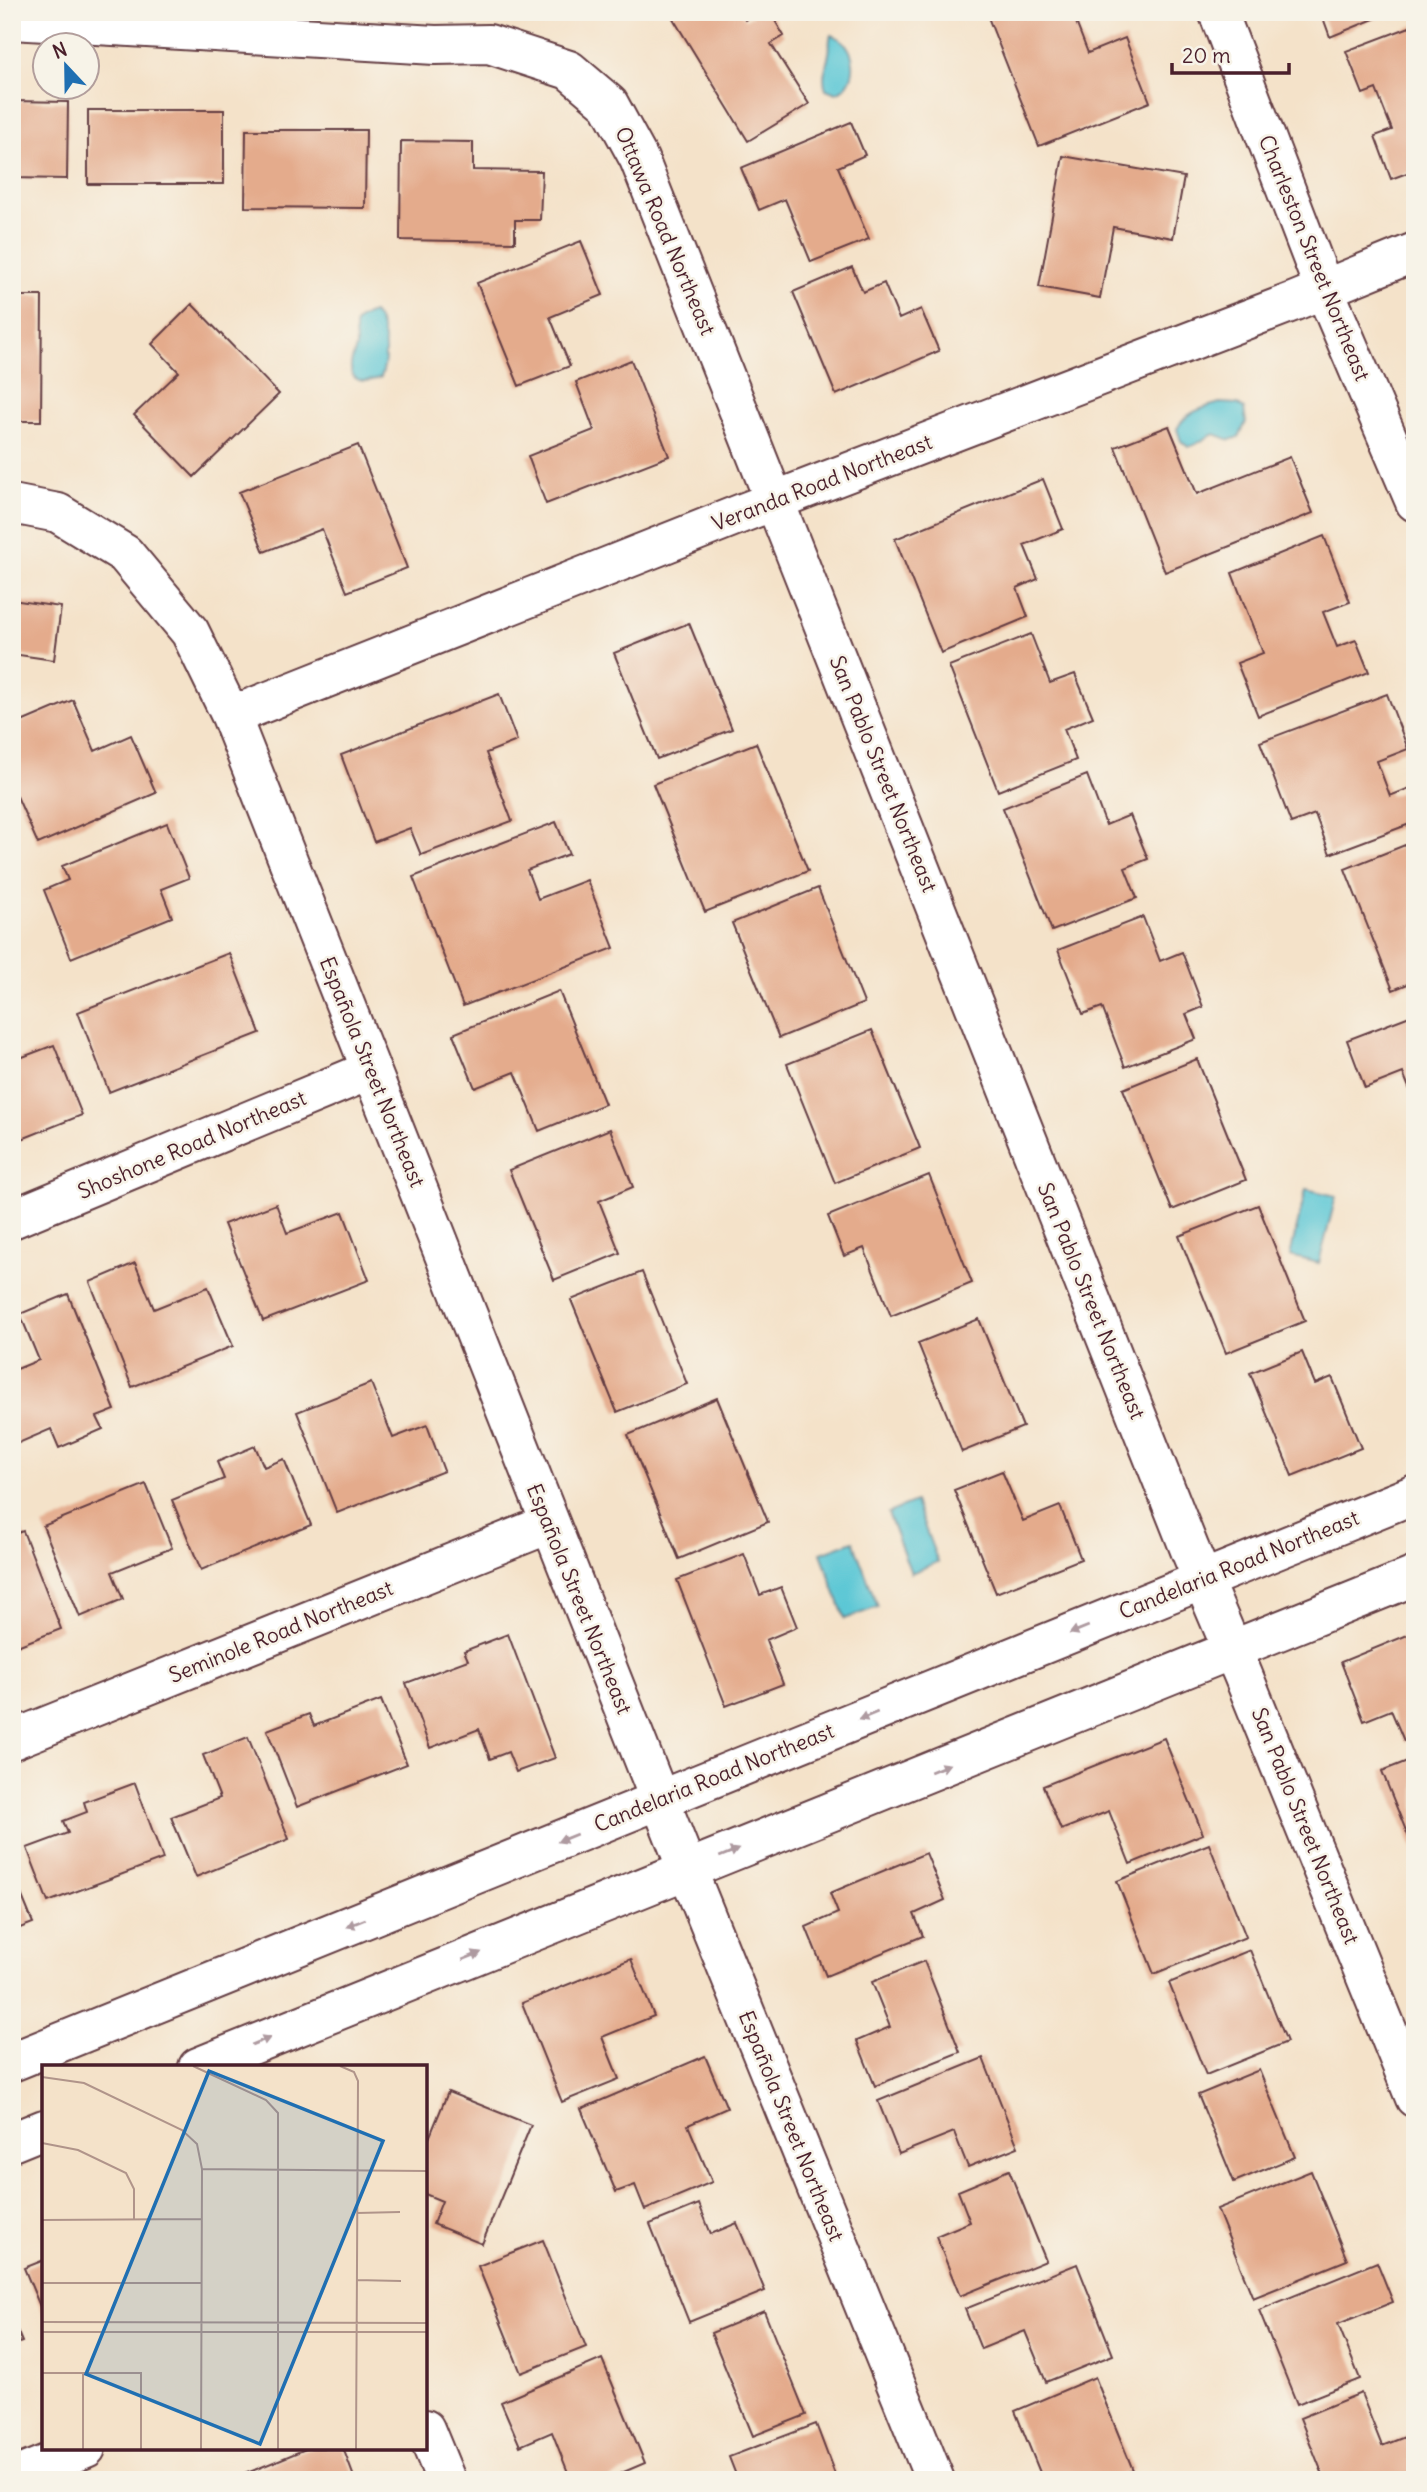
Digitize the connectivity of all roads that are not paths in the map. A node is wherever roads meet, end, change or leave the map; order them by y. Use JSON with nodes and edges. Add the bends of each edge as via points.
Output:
{"nodes":[{"id":1,"x":1217,"y":12,"type":"edge"},
{"id":2,"x":12,"y":20,"type":"edge"},
{"id":3,"x":1415,"y":252,"type":"edge"},
{"id":4,"x":1324,"y":289,"type":"junction"},
{"id":5,"x":776,"y":500,"type":"junction"},
{"id":6,"x":1415,"y":502,"type":"edge"},
{"id":7,"x":12,"y":504,"type":"edge"},
{"id":8,"x":231,"y":716,"type":"junction"},
{"id":9,"x":372,"y":1070,"type":"junction"},
{"id":10,"x":12,"y":1219,"type":"edge"},
{"id":11,"x":1415,"y":1494,"type":"edge"},
{"id":12,"x":549,"y":1524,"type":"junction"},
{"id":13,"x":1415,"y":1576,"type":"edge"},
{"id":14,"x":1202,"y":1580,"type":"junction"},
{"id":15,"x":1233,"y":1650,"type":"junction"},
{"id":16,"x":12,"y":1740,"type":"edge"},
{"id":17,"x":660,"y":1801,"type":"junction"},
{"id":18,"x":687,"y":1869,"type":"junction"},
{"id":19,"x":12,"y":2062,"type":"edge"},
{"id":20,"x":203,"y":2065,"type":"edge"},
{"id":21,"x":1415,"y":2098,"type":"edge"},
{"id":22,"x":42,"y":2130,"type":"edge"},
{"id":23,"x":12,"y":2142,"type":"edge"},
{"id":24,"x":427,"y":2434,"type":"edge"},
{"id":25,"x":81,"y":2450,"type":"edge"},
{"id":26,"x":12,"y":2478,"type":"edge"},
{"id":27,"x":446,"y":2480,"type":"edge"},
{"id":28,"x":935,"y":2480,"type":"edge"}],
"edges":[{"from":1,"to":4,"type":"street","name":"Charleston Street Northeast"},
{"from":2,"to":5,"type":"street","name":"Ottawa Road Northeast","via":[[435,45],[489,44],[569,70],[609,104],[639,159]]},
{"from":3,"to":4,"type":"street","name":"Veranda Road Northeast"},
{"from":4,"to":5,"type":"street","name":"Veranda Road Northeast"},
{"from":4,"to":6,"type":"street","name":"Charleston Street Northeast"},
{"from":5,"to":8,"type":"street","name":"Veranda Road Northeast"},
{"from":5,"to":14,"type":"street","name":"San Pablo Street Northeast"},
{"from":7,"to":8,"type":"street","name":"Española Street Northeast","via":[[58,513],[125,554],[190,632]]},
{"from":8,"to":9,"type":"street","name":"Española Street Northeast"},
{"from":9,"to":10,"type":"street","name":"Shoshone Road Northeast"},
{"from":9,"to":12,"type":"street","name":"Española Street Northeast"},
{"from":11,"to":14,"type":"street","name":"Candelaria Road Northeast"},
{"from":12,"to":16,"type":"street","name":"Seminole Road Northeast"},
{"from":12,"to":17,"type":"street","name":"Española Street Northeast"},
{"from":13,"to":15,"type":"street"},
{"from":14,"to":15,"type":"street","name":"San Pablo Street Northeast"},
{"from":14,"to":17,"type":"street","name":"Candelaria Road Northeast","one_way":true},
{"from":18,"to":15,"type":"street","one_way":true},
{"from":15,"to":21,"type":"street","name":"San Pablo Street Northeast"},
{"from":17,"to":18,"type":"street","name":"Española Street Northeast"},
{"from":17,"to":19,"type":"street","name":"Candelaria Road Northeast","one_way":true},
{"from":20,"to":18,"type":"street","one_way":true},
{"from":18,"to":28,"type":"street","name":"Española Street Northeast"},
{"from":22,"to":23,"type":"street"},
{"from":24,"to":27,"type":"street"},
{"from":25,"to":26,"type":"street"}]}
